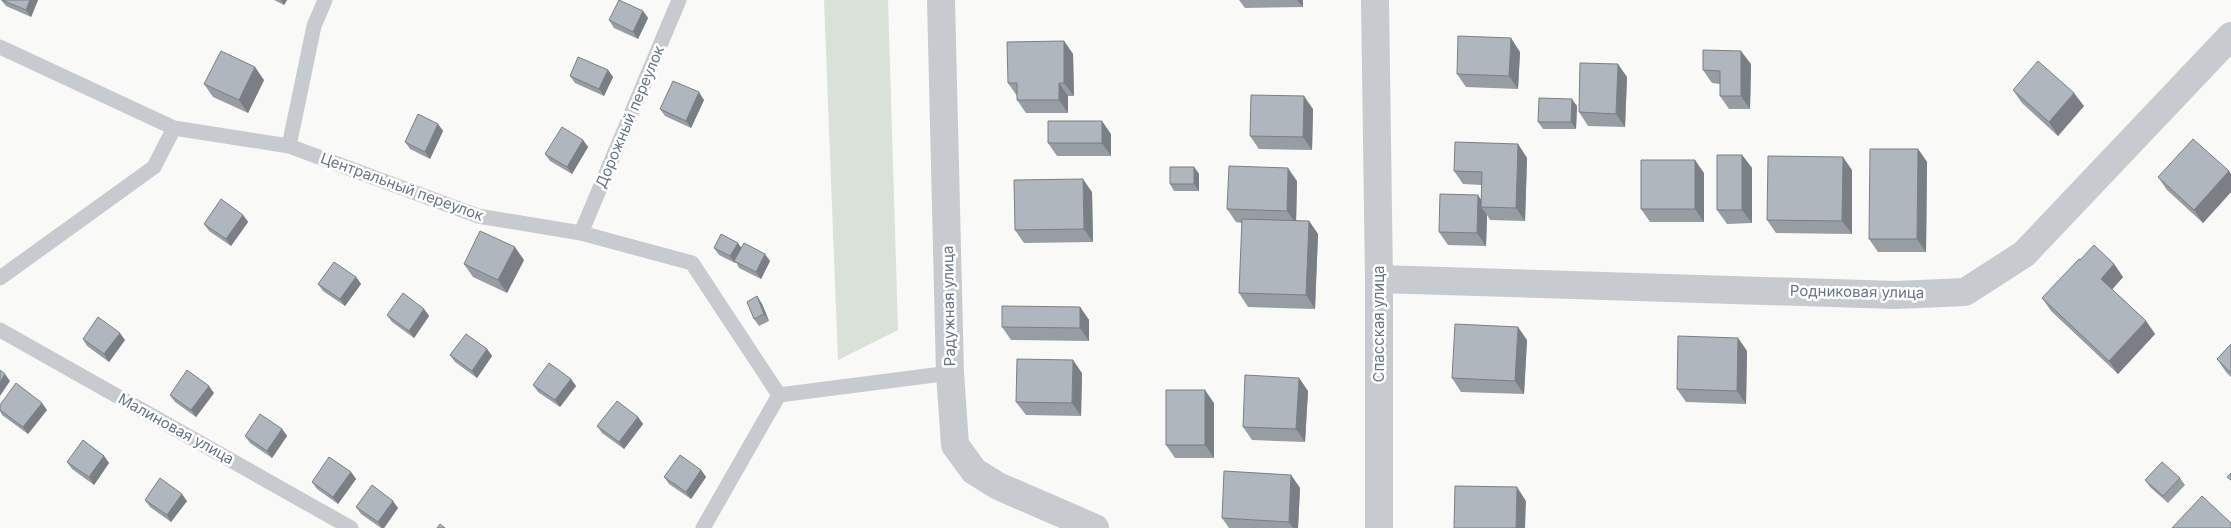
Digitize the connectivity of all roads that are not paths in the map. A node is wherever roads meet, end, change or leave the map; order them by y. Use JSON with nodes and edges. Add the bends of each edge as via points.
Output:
{"nodes":[{"id":1,"x":325,"y":0,"type":"edge"},
{"id":2,"x":679,"y":0,"type":"edge"},
{"id":3,"x":941,"y":0,"type":"edge"},
{"id":4,"x":1375,"y":0,"type":"edge"},
{"id":5,"x":2231,"y":36,"type":"edge"},
{"id":6,"x":0,"y":47,"type":"edge"},
{"id":7,"x":174,"y":128,"type":"junction"},
{"id":8,"x":289,"y":146,"type":"junction"},
{"id":9,"x":581,"y":234,"type":"junction"},
{"id":10,"x":0,"y":278,"type":"edge"},
{"id":11,"x":1379,"y":279,"type":"junction"},
{"id":12,"x":0,"y":330,"type":"edge"},
{"id":13,"x":950,"y":373,"type":"junction"},
{"id":14,"x":779,"y":394,"type":"junction"},
{"id":15,"x":351,"y":528,"type":"edge"},
{"id":16,"x":703,"y":528,"type":"edge"},
{"id":17,"x":1095,"y":528,"type":"edge"},
{"id":18,"x":1379,"y":528,"type":"edge"}],
"edges":[{"from":1,"to":8,"type":"lane","via":[[314,26]]},
{"from":2,"to":9,"type":"lane","name":"Дорожный переулок"},
{"from":3,"to":13,"type":"street","name":"Радужная улица"},
{"from":4,"to":11,"type":"street","name":"Спасская улица"},
{"from":5,"to":11,"type":"street","name":"Родниковая улица","via":[[2024,254],[1965,292],[1896,295]]},
{"from":6,"to":7,"type":"lane","name":"Центральный переулок"},
{"from":7,"to":8,"type":"lane","name":"Центральный переулок"},
{"from":7,"to":10,"type":"lane","via":[[154,167]]},
{"from":8,"to":9,"type":"lane","name":"Центральный переулок","via":[[478,216]]},
{"from":9,"to":14,"type":"lane","name":"Центральный переулок","via":[[692,263]]},
{"from":11,"to":18,"type":"street","name":"Спасская улица"},
{"from":12,"to":15,"type":"lane","name":"Малиновая улица"},
{"from":13,"to":14,"type":"lane"},
{"from":13,"to":17,"type":"street","name":"Радужная улица","via":[[956,445],[974,471],[998,486]]},
{"from":14,"to":16,"type":"lane"}]}
